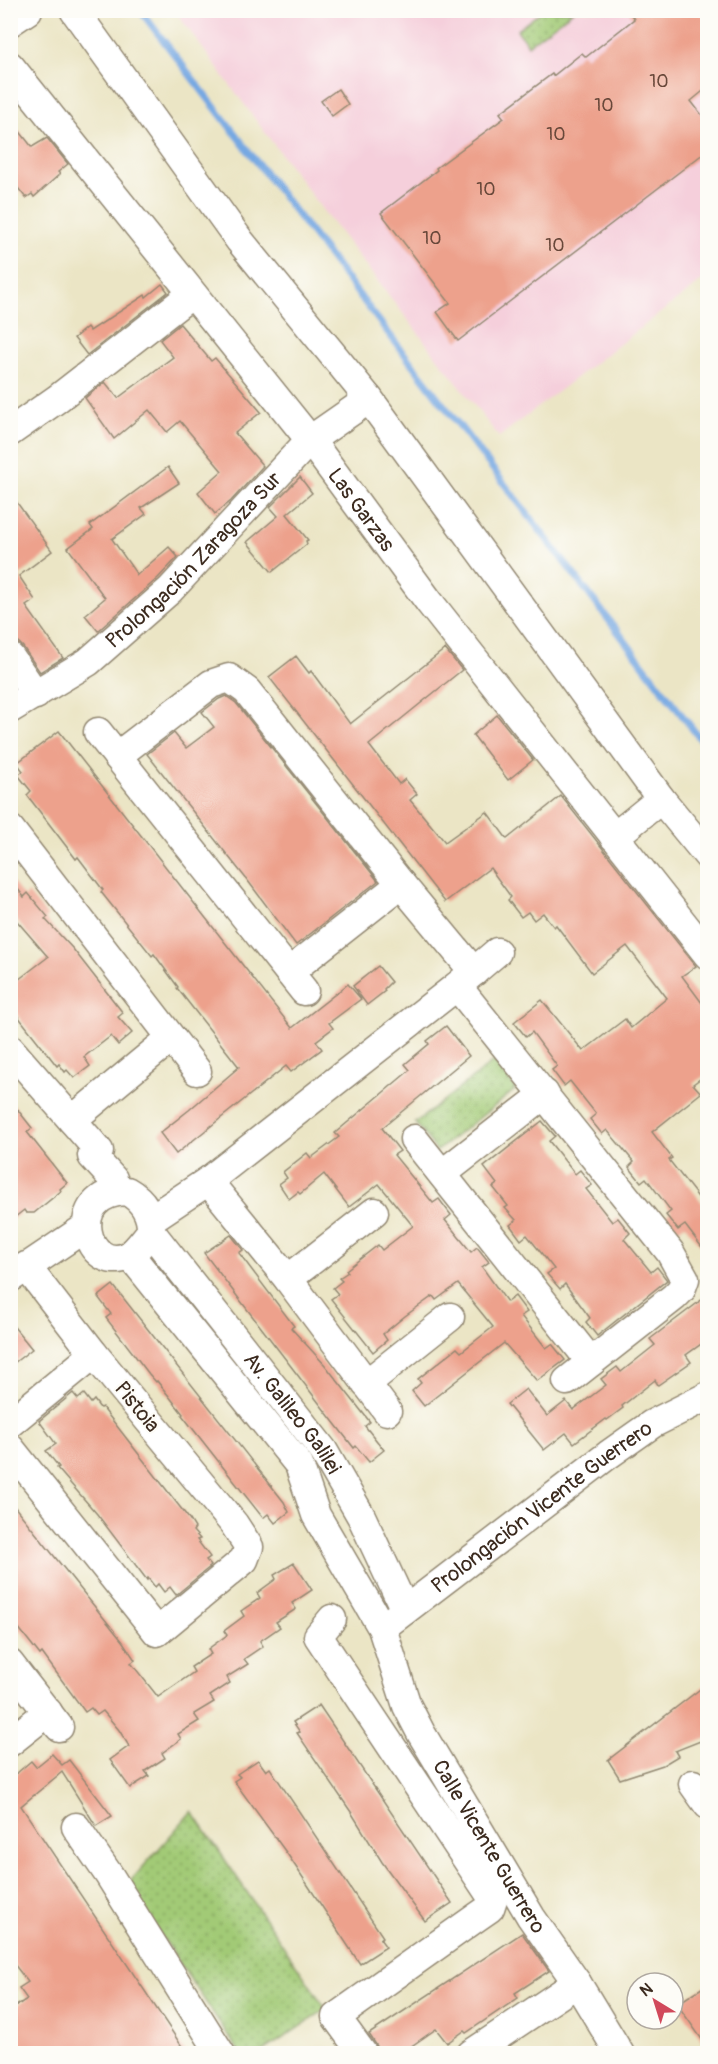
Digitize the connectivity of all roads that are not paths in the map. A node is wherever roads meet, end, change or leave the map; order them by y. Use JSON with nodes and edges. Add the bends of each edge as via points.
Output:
{"nodes":[{"id":1,"x":28,"y":10,"type":"edge"},
{"id":2,"x":74,"y":10,"type":"edge"},
{"id":3,"x":10,"y":22,"type":"edge"},
{"id":4,"x":10,"y":66,"type":"edge"},
{"id":5,"x":192,"y":294,"type":"junction"},
{"id":6,"x":369,"y":399,"type":"junction"},
{"id":7,"x":10,"y":432,"type":"edge"},
{"id":8,"x":310,"y":440,"type":"junction"},
{"id":9,"x":10,"y":657,"type":"edge"},
{"id":10,"x":36,"y":695,"type":"junction"},
{"id":11,"x":10,"y":709,"type":"edge"},
{"id":12,"x":98,"y":732,"type":"dead end"},
{"id":13,"x":117,"y":756,"type":"junction"},
{"id":14,"x":661,"y":800,"type":"junction"},
{"id":15,"x":10,"y":829,"type":"edge"},
{"id":16,"x":614,"y":837,"type":"junction"},
{"id":17,"x":708,"y":856,"type":"edge"},
{"id":18,"x":401,"y":884,"type":"junction"},
{"id":19,"x":497,"y":952,"type":"dead end"},
{"id":20,"x":708,"y":955,"type":"edge"},
{"id":21,"x":465,"y":979,"type":"junction"},
{"id":22,"x":171,"y":1038,"type":"junction"},
{"id":23,"x":10,"y":1049,"type":"edge"},
{"id":24,"x":197,"y":1071,"type":"dead end"},
{"id":25,"x":545,"y":1094,"type":"junction"},
{"id":26,"x":72,"y":1120,"type":"junction"},
{"id":27,"x":414,"y":1139,"type":"dead end"},
{"id":28,"x":442,"y":1174,"type":"junction"},
{"id":29,"x":208,"y":1181,"type":"junction"},
{"id":30,"x":111,"y":1192,"type":"junction"},
{"id":31,"x":374,"y":1212,"type":"dead end"},
{"id":32,"x":151,"y":1226,"type":"junction"},
{"id":33,"x":86,"y":1227,"type":"junction"},
{"id":34,"x":130,"y":1255,"type":"junction"},
{"id":35,"x":16,"y":1271,"type":"edge"},
{"id":36,"x":288,"y":1279,"type":"junction"},
{"id":37,"x":450,"y":1317,"type":"dead end"},
{"id":38,"x":94,"y":1354,"type":"junction"},
{"id":39,"x":591,"y":1362,"type":"junction"},
{"id":40,"x":567,"y":1381,"type":"dead end"},
{"id":41,"x":366,"y":1384,"type":"junction"},
{"id":42,"x":708,"y":1396,"type":"edge"},
{"id":43,"x":387,"y":1412,"type":"dead end"},
{"id":44,"x":10,"y":1423,"type":"edge"},
{"id":45,"x":10,"y":1448,"type":"edge"},
{"id":46,"x":323,"y":1450,"type":"junction"},
{"id":47,"x":299,"y":1465,"type":"junction"},
{"id":48,"x":361,"y":1516,"type":"junction"},
{"id":49,"x":328,"y":1535,"type":"junction"},
{"id":50,"x":405,"y":1610,"type":"junction"},
{"id":51,"x":325,"y":1628,"type":"dead end"},
{"id":52,"x":382,"y":1628,"type":"junction"},
{"id":53,"x":10,"y":1664,"type":"edge"},
{"id":54,"x":10,"y":1742,"type":"edge"},
{"id":55,"x":76,"y":1827,"type":"dead end"},
{"id":56,"x":577,"y":1983,"type":"junction"},
{"id":57,"x":221,"y":2054,"type":"edge"},
{"id":58,"x":363,"y":2054,"type":"edge"},
{"id":59,"x":471,"y":2054,"type":"edge"},
{"id":60,"x":620,"y":2054,"type":"edge"}],
"edges":[{"from":1,"to":3,"type":"street"},
{"from":2,"to":6,"type":"street","via":[[240,241]]},
{"from":4,"to":5,"type":"street","name":"Las Garzas"},
{"from":5,"to":7,"type":"street"},
{"from":5,"to":8,"type":"street","name":"Las Garzas"},
{"from":6,"to":8,"type":"street","name":"Prolongación Zaragoza Sur"},
{"from":6,"to":14,"type":"street"},
{"from":8,"to":10,"type":"street","name":"Prolongación Zaragoza Sur","via":[[170,590],[88,662]]},
{"from":8,"to":16,"type":"street","name":"Las Garzas","via":[[430,603]]},
{"from":9,"to":10,"type":"street"},
{"from":10,"to":11,"type":"street","name":"Prolongación Zaragoza Sur"},
{"from":12,"to":13,"type":"street"},
{"from":13,"to":18,"type":"street","via":[[211,684],[229,678],[247,691]]},
{"from":13,"to":18,"type":"street","via":[[297,981]]},
{"from":14,"to":16,"type":"street"},
{"from":14,"to":17,"type":"street"},
{"from":15,"to":22,"type":"street"},
{"from":16,"to":20,"type":"street","name":"Las Garzas"},
{"from":18,"to":21,"type":"street"},
{"from":19,"to":21,"type":"street"},
{"from":21,"to":25,"type":"street"},
{"from":21,"to":29,"type":"street"},
{"from":22,"to":24,"type":"street"},
{"from":22,"to":26,"type":"street"},
{"from":23,"to":26,"type":"street"},
{"from":25,"to":28,"type":"street"},
{"from":25,"to":39,"type":"street","via":[[670,1252],[684,1279],[674,1298]]},
{"from":26,"to":30,"type":"street","via":[[99,1150],[93,1156],[113,1179]]},
{"from":27,"to":28,"type":"street"},
{"from":28,"to":39,"type":"street"},
{"from":29,"to":32,"type":"street"},
{"from":29,"to":36,"type":"street"},
{"from":30,"to":32,"type":"street","via":[[127,1191],[139,1198]]},
{"from":30,"to":33,"type":"street","via":[[89,1212]]},
{"from":31,"to":36,"type":"street"},
{"from":32,"to":34,"type":"street"},
{"from":32,"to":46,"type":"street","name":"Av. Galileo Galilei"},
{"from":33,"to":34,"type":"street","via":[[97,1251],[108,1257]]},
{"from":33,"to":35,"type":"street"},
{"from":34,"to":47,"type":"street"},
{"from":35,"to":38,"type":"street","name":"Pistoia"},
{"from":36,"to":41,"type":"street"},
{"from":37,"to":41,"type":"street"},
{"from":38,"to":44,"type":"street"},
{"from":38,"to":45,"type":"street","name":"Pistoia","via":[[234,1524],[249,1547],[244,1560],[157,1632]]},
{"from":39,"to":40,"type":"street"},
{"from":41,"to":43,"type":"street"},
{"from":42,"to":50,"type":"street","name":"Prolongación Vicente Guerrero","via":[[652,1424]]},
{"from":46,"to":47,"type":"street"},
{"from":46,"to":48,"type":"street","name":"Av. Galileo Galilei"},
{"from":47,"to":49,"type":"street","name":"Calle Vicente Guerrero","via":[[316,1515]]},
{"from":48,"to":49,"type":"street"},
{"from":48,"to":50,"type":"street","name":"Av. Galileo Galilei"},
{"from":49,"to":52,"type":"street","name":"Calle Vicente Guerrero"},
{"from":50,"to":52,"type":"street","name":"Prolongación Vicente Guerrero"},
{"from":51,"to":58,"type":"street","via":[[493,1899],[490,1908],[336,2017]]},
{"from":52,"to":56,"type":"street","name":"Calle Vicente Guerrero","via":[[407,1706],[421,1733],[531,1917]]},
{"from":53,"to":54,"type":"street","via":[[53,1719]]},
{"from":55,"to":57,"type":"street"},
{"from":56,"to":59,"type":"street"},
{"from":56,"to":60,"type":"street","name":"Calle Vicente Guerrero"}]}
